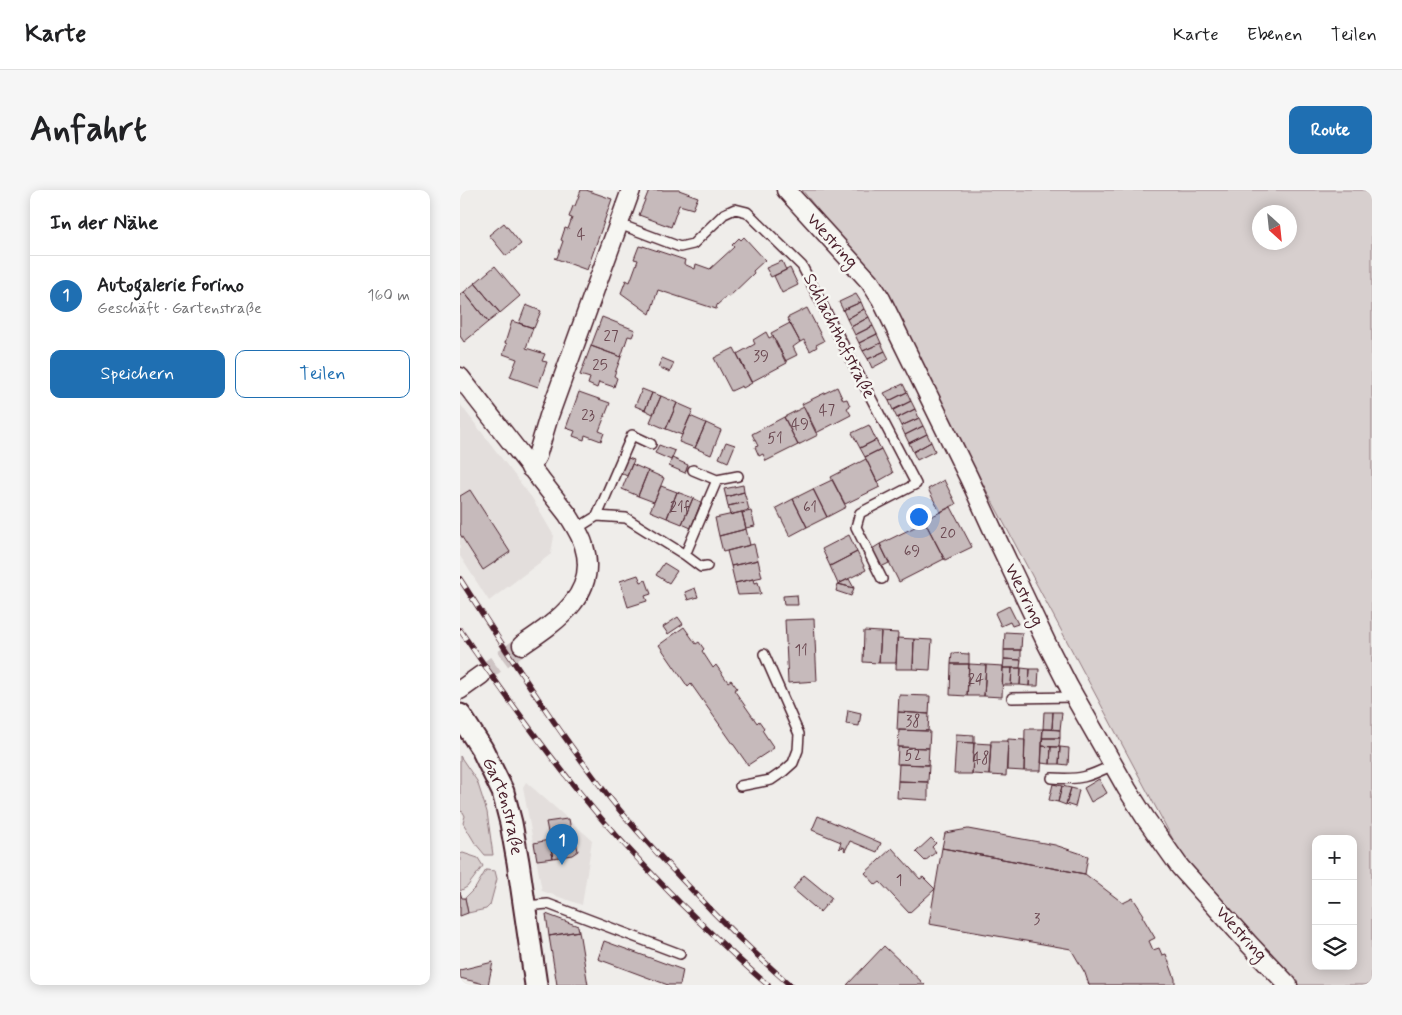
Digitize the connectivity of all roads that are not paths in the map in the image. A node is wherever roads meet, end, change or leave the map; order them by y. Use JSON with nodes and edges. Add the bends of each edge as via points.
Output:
{"nodes":[{"id":1,"x":631,"y":190,"type":"edge"},
{"id":2,"x":786,"y":190,"type":"edge"},
{"id":3,"x":619,"y":224,"type":"junction"},
{"id":4,"x":460,"y":377,"type":"edge"},
{"id":5,"x":651,"y":444,"type":"dead end"},
{"id":6,"x":530,"y":468,"type":"junction"},
{"id":7,"x":692,"y":470,"type":"dead end"},
{"id":8,"x":738,"y":476,"type":"dead end"},
{"id":9,"x":717,"y":480,"type":"junction"},
{"id":10,"x":597,"y":516,"type":"junction"},
{"id":11,"x":576,"y":529,"type":"junction"},
{"id":12,"x":684,"y":555,"type":"junction"},
{"id":13,"x":706,"y":566,"type":"dead end"},
{"id":14,"x":882,"y":580,"type":"dead end"},
{"id":15,"x":522,"y":645,"type":"tunnel mouth"},
{"id":16,"x":764,"y":654,"type":"dead end"},
{"id":17,"x":481,"y":675,"type":"tunnel mouth"},
{"id":18,"x":460,"y":690,"type":"edge"},
{"id":19,"x":1076,"y":697,"type":"junction"},
{"id":20,"x":1012,"y":698,"type":"dead end"},
{"id":21,"x":460,"y":715,"type":"edge"},
{"id":22,"x":1114,"y":765,"type":"junction"},
{"id":23,"x":1052,"y":778,"type":"dead end"},
{"id":24,"x":740,"y":786,"type":"dead end"},
{"id":25,"x":524,"y":906,"type":"junction"},
{"id":26,"x":680,"y":954,"type":"dead end"},
{"id":27,"x":536,"y":985,"type":"edge"},
{"id":28,"x":1288,"y":985,"type":"edge"}],
"edges":[{"from":1,"to":3,"type":"street"},
{"from":2,"to":19,"type":"street","name":"Westring","via":[[870,282],[881,299],[1047,644]]},
{"from":3,"to":6,"type":"street"},
{"from":3,"to":14,"type":"lane","name":"Schlachthofstraße","via":[[680,247],[693,244],[724,214],[735,209],[747,212],[802,266],[916,484],[860,513],[856,527]]},
{"from":4,"to":6,"type":"street"},
{"from":5,"to":10,"type":"lane","via":[[632,435]]},
{"from":6,"to":11,"type":"street"},
{"from":7,"to":9,"type":"lane"},
{"from":8,"to":9,"type":"lane"},
{"from":9,"to":12,"type":"lane"},
{"from":10,"to":11,"type":"lane"},
{"from":10,"to":12,"type":"lane","via":[[626,518]]},
{"from":11,"to":15,"type":"street","via":[[587,557],[580,594],[566,612]]},
{"from":12,"to":13,"type":"lane","via":[[702,567]]},
{"from":16,"to":24,"type":"lane","via":[[799,734],[798,750],[793,763],[784,772],[770,780]]},
{"from":17,"to":18,"type":"street"},
{"from":19,"to":20,"type":"lane"},
{"from":19,"to":22,"type":"street","name":"Westring"},
{"from":21,"to":25,"type":"street","name":"Gartenstraße","via":[[482,748],[504,792]]},
{"from":22,"to":23,"type":"lane","via":[[1082,778]]},
{"from":22,"to":28,"type":"street","name":"Westring","via":[[1180,867]]},
{"from":25,"to":26,"type":"lane","via":[[548,904]]},
{"from":25,"to":27,"type":"street","name":"Gartenstraße"}]}
